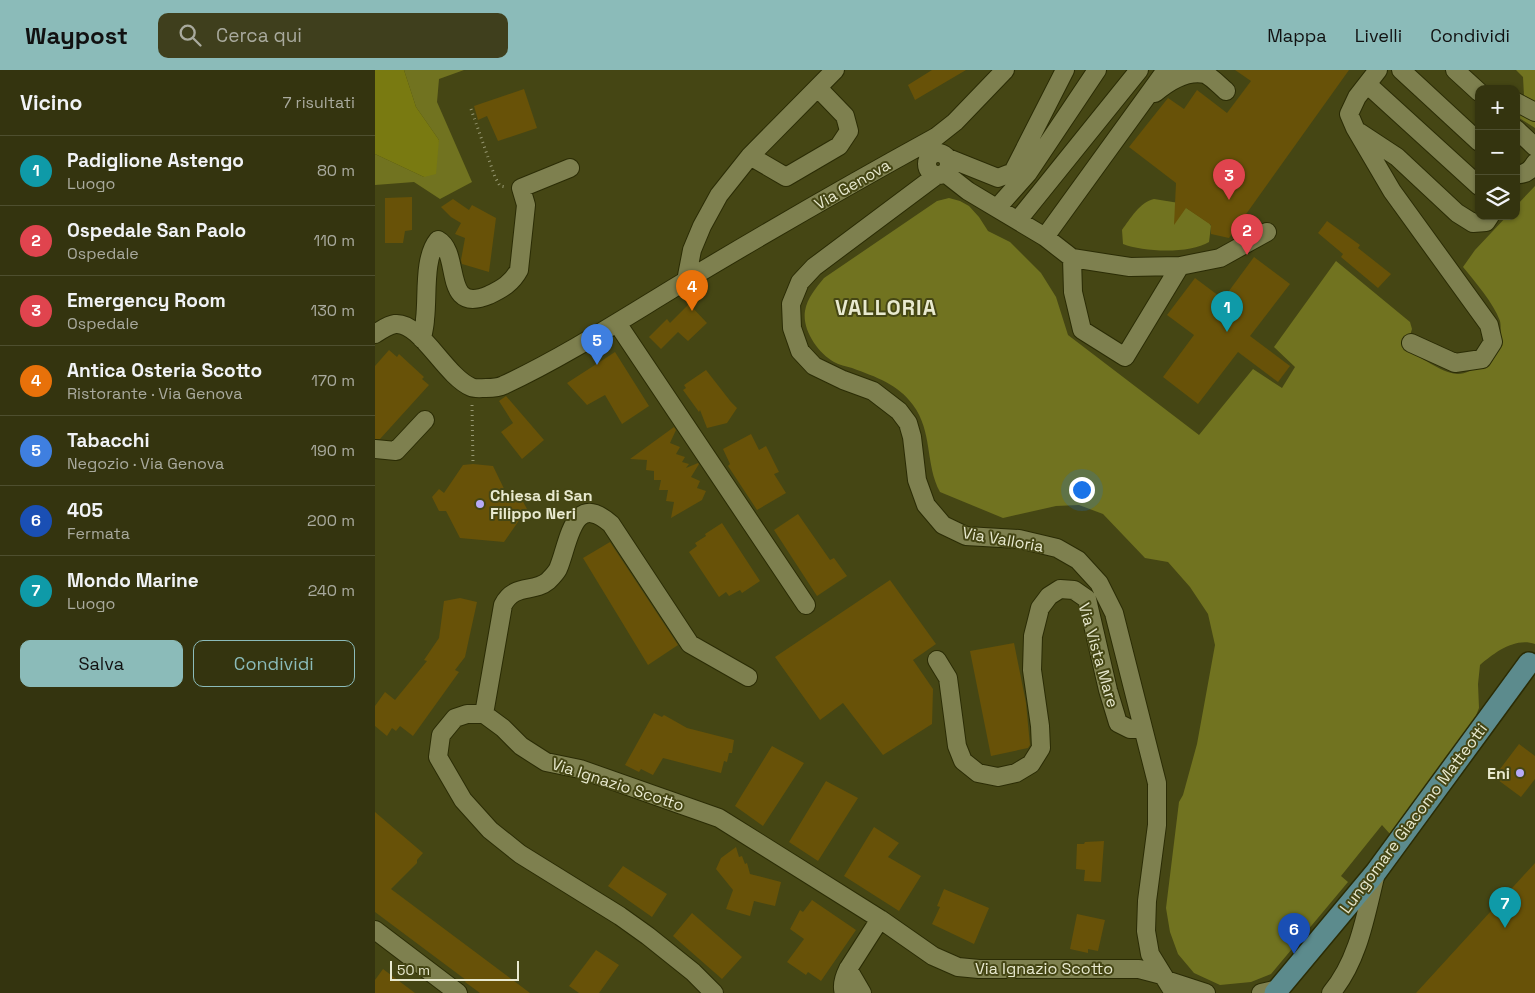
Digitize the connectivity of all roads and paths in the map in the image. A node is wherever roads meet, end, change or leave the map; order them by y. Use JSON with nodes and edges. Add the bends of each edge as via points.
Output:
{"nodes":[{"id":1,"x":835,"y":70,"type":"edge"},
{"id":2,"x":1005,"y":70,"type":"edge"},
{"id":3,"x":1065,"y":70,"type":"edge"},
{"id":4,"x":1097,"y":70,"type":"edge"},
{"id":5,"x":1139,"y":70,"type":"edge"},
{"id":6,"x":1166,"y":70,"type":"edge"},
{"id":7,"x":1378,"y":70,"type":"edge"},
{"id":8,"x":1401,"y":70,"type":"edge"},
{"id":9,"x":1455,"y":70,"type":"edge"},
{"id":10,"x":1367,"y":84,"type":"junction"},
{"id":11,"x":1475,"y":86,"type":"edge"},
{"id":12,"x":818,"y":88,"type":"junction"},
{"id":13,"x":1226,"y":91,"type":"dead end"},
{"id":14,"x":1143,"y":102,"type":"junction"},
{"id":15,"x":1520,"y":104,"type":"edge"},
{"id":16,"x":471,"y":109,"type":"dead end"},
{"id":17,"x":1535,"y":112,"type":"edge"},
{"id":18,"x":1355,"y":128,"type":"junction"},
{"id":19,"x":1517,"y":130,"type":"edge"},
{"id":20,"x":1475,"y":138,"type":"edge"},
{"id":21,"x":1535,"y":147,"type":"edge"},
{"id":22,"x":750,"y":156,"type":"junction"},
{"id":23,"x":938,"y":160,"type":"junction"},
{"id":24,"x":1535,"y":163,"type":"edge"},
{"id":25,"x":570,"y":168,"type":"dead end"},
{"id":26,"x":1520,"y":175,"type":"edge"},
{"id":27,"x":1475,"y":182,"type":"edge"},
{"id":28,"x":521,"y":188,"type":"junction"},
{"id":29,"x":997,"y":208,"type":"junction"},
{"id":30,"x":1018,"y":220,"type":"junction"},
{"id":31,"x":1487,"y":220,"type":"edge"},
{"id":32,"x":1267,"y":232,"type":"dead end"},
{"id":33,"x":1045,"y":237,"type":"junction"},
{"id":34,"x":1072,"y":258,"type":"junction"},
{"id":35,"x":1180,"y":266,"type":"junction"},
{"id":36,"x":686,"y":281,"type":"junction"},
{"id":37,"x":617,"y":323,"type":"junction"},
{"id":38,"x":375,"y":334,"type":"edge"},
{"id":39,"x":422,"y":339,"type":"junction"},
{"id":40,"x":1411,"y":343,"type":"dead end"},
{"id":41,"x":472,"y":405,"type":"dead end"},
{"id":42,"x":425,"y":420,"type":"dead end"},
{"id":43,"x":375,"y":449,"type":"edge"},
{"id":44,"x":473,"y":464,"type":"dead end"},
{"id":45,"x":806,"y":604,"type":"dead end"},
{"id":46,"x":937,"y":660,"type":"dead end"},
{"id":47,"x":1529,"y":663,"type":"dead end"},
{"id":48,"x":748,"y":677,"type":"dead end"},
{"id":49,"x":484,"y":714,"type":"junction"},
{"id":50,"x":1143,"y":729,"type":"junction"},
{"id":51,"x":1376,"y":872,"type":"junction"},
{"id":52,"x":880,"y":919,"type":"junction"},
{"id":53,"x":375,"y":930,"type":"edge"},
{"id":54,"x":847,"y":970,"type":"junction"},
{"id":55,"x":1167,"y":983,"type":"edge"},
{"id":56,"x":1271,"y":992,"type":"edge"},
{"id":57,"x":458,"y":993,"type":"edge"},
{"id":58,"x":714,"y":993,"type":"edge"},
{"id":59,"x":844,"y":993,"type":"edge"},
{"id":60,"x":862,"y":993,"type":"edge"},
{"id":61,"x":1206,"y":993,"type":"edge"},
{"id":62,"x":1331,"y":993,"type":"edge"}],
"edges":[{"from":1,"to":12,"type":"street"},
{"from":2,"to":23,"type":"street","name":"Via Genova","via":[[955,122]]},
{"from":3,"to":23,"type":"street","via":[[1013,172],[998,178]]},
{"from":4,"to":29,"type":"street","via":[[1028,173]]},
{"from":5,"to":30,"type":"street"},
{"from":6,"to":14,"type":"street"},
{"from":7,"to":10,"type":"street"},
{"from":8,"to":20,"type":"street"},
{"from":9,"to":11,"type":"street"},
{"from":10,"to":18,"type":"street","via":[[1349,114]]},
{"from":10,"to":27,"type":"street"},
{"from":12,"to":22,"type":"street"},
{"from":12,"to":22,"type":"street","via":[[845,116],[849,131],[839,146],[786,177]]},
{"from":13,"to":14,"type":"street","via":[[1205,74],[1187,73],[1170,81]]},
{"from":14,"to":33,"type":"street"},
{"from":15,"to":17,"type":"street"},
{"from":16,"to":28,"type":"path","via":[[495,177],[501,186]]},
{"from":18,"to":31,"type":"street","via":[[1397,157],[1457,213],[1473,223]]},
{"from":18,"to":40,"type":"street","via":[[1392,191],[1489,325],[1493,342],[1482,359],[1455,364]]},
{"from":19,"to":21,"type":"street"},
{"from":22,"to":36,"type":"street","via":[[719,195],[702,226],[692,250]]},
{"from":23,"to":29,"type":"street","via":[[968,192]]},
{"from":23,"to":36,"type":"street","name":"Via Genova"},
{"from":23,"to":50,"type":"street","name":"Via Valloria","via":[[800,282],[791,304],[792,328],[797,344],[814,366],[873,391],[899,411],[908,423],[917,480],[926,505],[943,525],[966,536],[1019,539],[1057,548],[1078,560],[1099,583],[1114,612]]},
{"from":24,"to":26,"type":"street"},
{"from":25,"to":28,"type":"street"},
{"from":28,"to":39,"type":"street","via":[[526,215],[519,270],[515,278],[478,299],[464,297],[455,283],[446,249],[437,240],[429,268]]},
{"from":29,"to":30,"type":"street"},
{"from":30,"to":33,"type":"street"},
{"from":32,"to":35,"type":"street","via":[[1219,258]]},
{"from":33,"to":34,"type":"street"},
{"from":34,"to":35,"type":"street","via":[[1130,267]]},
{"from":34,"to":35,"type":"street","via":[[1073,292],[1082,330],[1125,357]]},
{"from":36,"to":37,"type":"street","name":"Via Genova"},
{"from":37,"to":39,"type":"street","name":"Via Genova","via":[[527,374],[493,388],[473,388],[457,379]]},
{"from":37,"to":45,"type":"street"},
{"from":38,"to":39,"type":"street","name":"Via Genova","via":[[395,324],[412,328]]},
{"from":41,"to":44,"type":"path"},
{"from":42,"to":43,"type":"street","via":[[396,450]]},
{"from":46,"to":50,"type":"street","name":"Via Vista Mare","via":[[948,678],[957,746],[963,760],[978,773],[998,777],[1016,773],[1031,764],[1041,748],[1032,670],[1033,636],[1040,608],[1049,596],[1060,589],[1074,590],[1087,599],[1118,723],[1130,729]]},
{"from":47,"to":51,"type":"main road","name":"Lungomare Giacomo Matteotti"},
{"from":48,"to":49,"type":"street","via":[[689,644],[611,524],[591,512],[574,522],[557,571],[546,582],[507,597]]},
{"from":49,"to":52,"type":"street","name":"Via Ignazio Scotto","via":[[521,746],[546,762],[580,769],[719,818]]},
{"from":49,"to":58,"type":"street","via":[[455,718],[441,735],[438,757],[463,800],[490,830],[520,854],[641,931]]},
{"from":50,"to":55,"type":"street","name":"Via Valloria","via":[[1157,783],[1158,802],[1146,931],[1150,954]]},
{"from":51,"to":56,"type":"main road","name":"Lungomare Giacomo Matteotti"},
{"from":51,"to":62,"type":"street","via":[[1352,962]]},
{"from":52,"to":54,"type":"street"},
{"from":52,"to":55,"type":"street","name":"Via Ignazio Scotto","via":[[933,956],[958,967],[979,970],[1139,969]]},
{"from":53,"to":57,"type":"street"},
{"from":54,"to":59,"type":"street"},
{"from":54,"to":60,"type":"street"},
{"from":55,"to":61,"type":"street","name":"Via Ignazio Scotto"}]}
